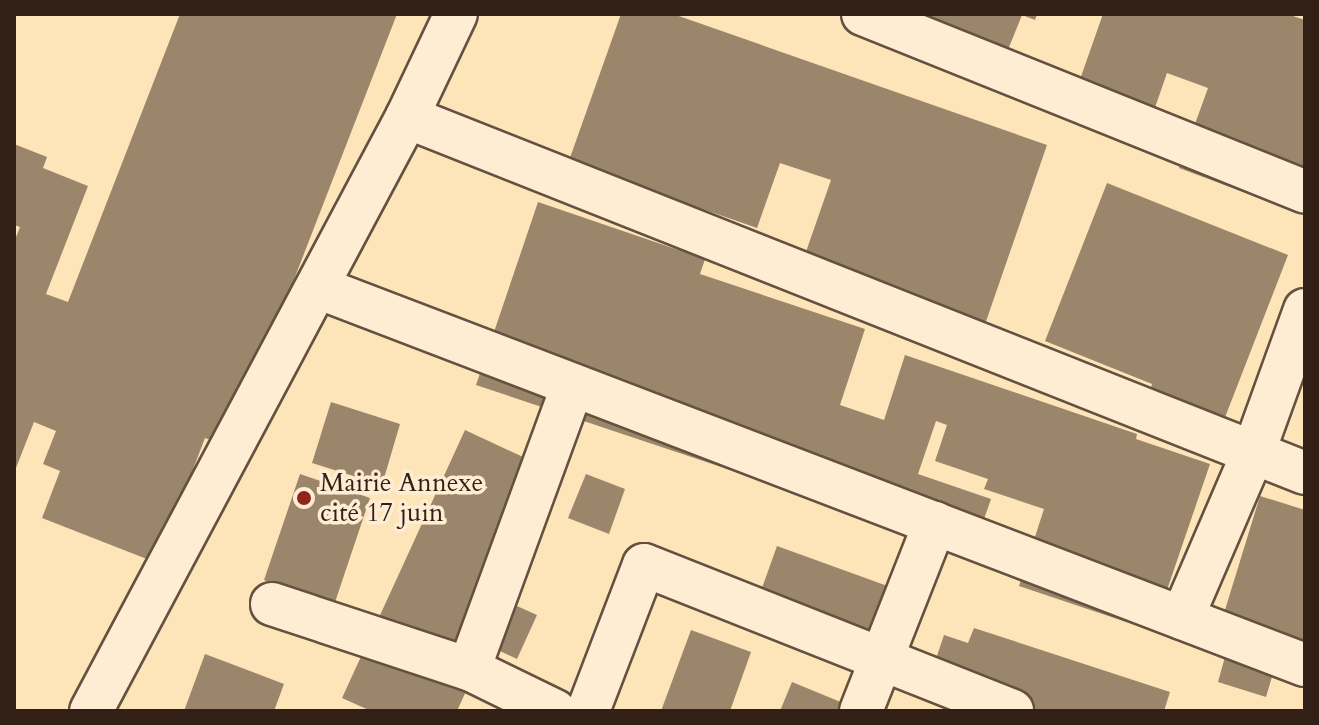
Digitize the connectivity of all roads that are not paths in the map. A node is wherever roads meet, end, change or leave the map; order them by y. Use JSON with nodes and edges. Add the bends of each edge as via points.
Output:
{"nodes":[{"id":1,"x":456,"y":14,"type":"edge"},
{"id":2,"x":863,"y":14,"type":"edge"},
{"id":3,"x":407,"y":117,"type":"junction"},
{"id":4,"x":1305,"y":192,"type":"edge"},
{"id":5,"x":317,"y":287,"type":"junction"},
{"id":6,"x":1305,"y":310,"type":"edge"},
{"id":7,"x":573,"y":385,"type":"junction"},
{"id":8,"x":1254,"y":451,"type":"junction"},
{"id":9,"x":1305,"y":473,"type":"edge"},
{"id":10,"x":935,"y":523,"type":"junction"},
{"id":11,"x":272,"y":604,"type":"dead end"},
{"id":12,"x":1182,"y":618,"type":"junction"},
{"id":13,"x":883,"y":660,"type":"junction"},
{"id":14,"x":1305,"y":665,"type":"edge"},
{"id":15,"x":469,"y":669,"type":"junction"},
{"id":16,"x":91,"y":711,"type":"edge"},
{"id":17,"x":555,"y":711,"type":"edge"},
{"id":18,"x":588,"y":711,"type":"edge"},
{"id":19,"x":861,"y":711,"type":"edge"},
{"id":20,"x":1012,"y":711,"type":"edge"}],
"edges":[{"from":1,"to":3,"type":"street"},
{"from":2,"to":4,"type":"street"},
{"from":3,"to":5,"type":"street"},
{"from":3,"to":8,"type":"street"},
{"from":5,"to":7,"type":"street"},
{"from":5,"to":16,"type":"street"},
{"from":6,"to":8,"type":"street"},
{"from":7,"to":10,"type":"street"},
{"from":7,"to":15,"type":"street"},
{"from":8,"to":9,"type":"street"},
{"from":8,"to":12,"type":"street"},
{"from":10,"to":12,"type":"street"},
{"from":10,"to":13,"type":"street"},
{"from":11,"to":15,"type":"street"},
{"from":12,"to":14,"type":"street"},
{"from":13,"to":18,"type":"street","via":[[644,565]]},
{"from":13,"to":19,"type":"street"},
{"from":13,"to":20,"type":"street"},
{"from":15,"to":17,"type":"street"}]}
